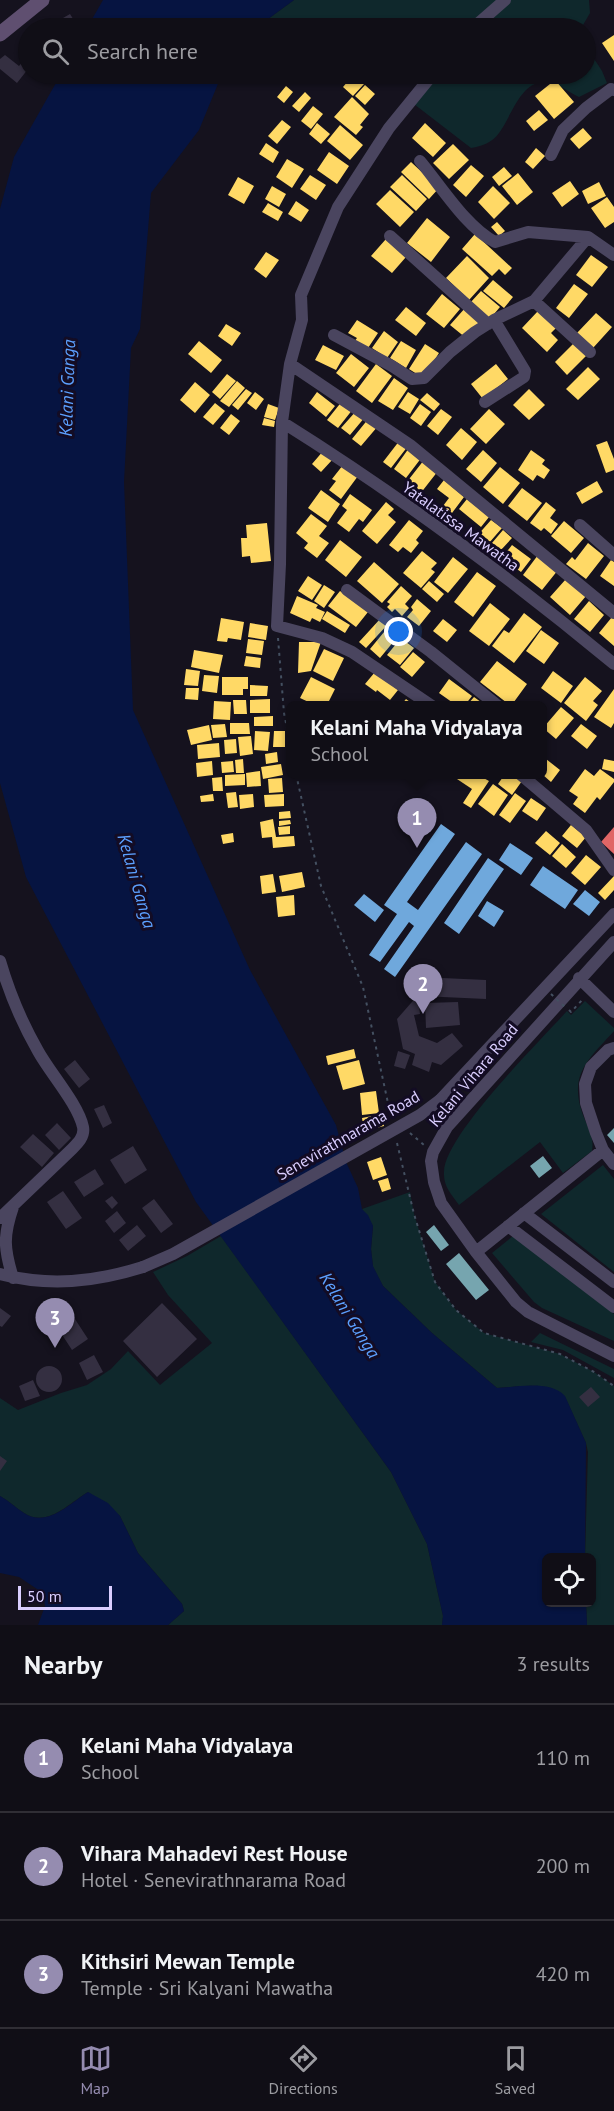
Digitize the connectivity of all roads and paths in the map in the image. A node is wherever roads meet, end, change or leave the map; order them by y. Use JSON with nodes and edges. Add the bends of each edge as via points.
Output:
{"nodes":[{"id":1,"x":42,"y":0,"type":"edge"},
{"id":2,"x":505,"y":0,"type":"edge"},
{"id":3,"x":484,"y":18,"type":"edge"},
{"id":4,"x":2,"y":30,"type":"edge"},
{"id":5,"x":425,"y":84,"type":"edge"},
{"id":6,"x":614,"y":90,"type":"edge"},
{"id":7,"x":551,"y":155,"type":"dead end"},
{"id":8,"x":420,"y":161,"type":"dead end"},
{"id":9,"x":390,"y":236,"type":"dead end"},
{"id":10,"x":588,"y":237,"type":"junction"},
{"id":11,"x":614,"y":255,"type":"edge"},
{"id":12,"x":534,"y":301,"type":"junction"},
{"id":13,"x":491,"y":322,"type":"junction"},
{"id":14,"x":334,"y":335,"type":"dead end"},
{"id":15,"x":590,"y":352,"type":"dead end"},
{"id":16,"x":290,"y":364,"type":"junction"},
{"id":17,"x":485,"y":402,"type":"dead end"},
{"id":18,"x":282,"y":422,"type":"junction"},
{"id":19,"x":580,"y":525,"type":"dead end"},
{"id":20,"x":614,"y":555,"type":"edge"},
{"id":21,"x":347,"y":590,"type":"dead end"},
{"id":22,"x":614,"y":613,"type":"edge"},
{"id":23,"x":277,"y":627,"type":"junction"},
{"id":24,"x":614,"y":664,"type":"edge"},
{"id":25,"x":426,"y":701,"type":"edge"},
{"id":26,"x":493,"y":701,"type":"edge"},
{"id":27,"x":286,"y":724,"type":"edge"},
{"id":28,"x":297,"y":779,"type":"edge"},
{"id":29,"x":526,"y":779,"type":"edge"},
{"id":30,"x":614,"y":870,"type":"edge"},
{"id":31,"x":614,"y":914,"type":"edge"},
{"id":32,"x":614,"y":942,"type":"edge"},
{"id":33,"x":0,"y":961,"type":"edge"},
{"id":34,"x":579,"y":978,"type":"junction"},
{"id":35,"x":551,"y":994,"type":"dead end"},
{"id":36,"x":581,"y":1001,"type":"dead end"},
{"id":37,"x":614,"y":1012,"type":"edge"},
{"id":38,"x":614,"y":1048,"type":"edge"},
{"id":39,"x":388,"y":1106,"type":"junction"},
{"id":40,"x":402,"y":1117,"type":"dead end"},
{"id":41,"x":391,"y":1118,"type":"dead end"},
{"id":42,"x":406,"y":1131,"type":"dead end"},
{"id":43,"x":396,"y":1140,"type":"dead end"},
{"id":44,"x":603,"y":1150,"type":"junction"},
{"id":45,"x":433,"y":1152,"type":"junction"},
{"id":46,"x":614,"y":1164,"type":"edge"},
{"id":47,"x":13,"y":1206,"type":"junction"},
{"id":48,"x":524,"y":1213,"type":"junction"},
{"id":49,"x":0,"y":1218,"type":"edge"},
{"id":50,"x":508,"y":1226,"type":"junction"},
{"id":51,"x":476,"y":1252,"type":"junction"},
{"id":52,"x":0,"y":1274,"type":"edge"},
{"id":53,"x":13,"y":1278,"type":"junction"},
{"id":54,"x":614,"y":1282,"type":"edge"},
{"id":55,"x":614,"y":1307,"type":"edge"},
{"id":56,"x":614,"y":1356,"type":"edge"},
{"id":57,"x":614,"y":1386,"type":"edge"}],
"edges":[{"from":1,"to":4,"type":"main road"},
{"from":2,"to":3,"type":"street"},
{"from":5,"to":16,"type":"street","via":[[389,128],[338,207],[301,295],[302,320]]},
{"from":6,"to":7,"type":"street","via":[[586,108],[563,130]]},
{"from":8,"to":10,"type":"street","via":[[473,226],[495,242],[528,232]]},
{"from":9,"to":13,"type":"street"},
{"from":10,"to":11,"type":"street"},
{"from":10,"to":12,"type":"street"},
{"from":12,"to":13,"type":"street"},
{"from":12,"to":15,"type":"street"},
{"from":13,"to":14,"type":"street","via":[[450,352],[424,378],[412,380]]},
{"from":13,"to":17,"type":"street","via":[[525,371],[524,376]]},
{"from":16,"to":18,"type":"street"},
{"from":16,"to":22,"type":"street","via":[[411,445]]},
{"from":18,"to":23,"type":"street"},
{"from":18,"to":24,"type":"street","name":"Yatalatissa Mawatha","via":[[346,462],[549,611]]},
{"from":19,"to":20,"type":"street"},
{"from":21,"to":26,"type":"street"},
{"from":23,"to":25,"type":"street","via":[[322,638],[352,652]]},
{"from":23,"to":27,"type":"path"},
{"from":28,"to":39,"type":"path","via":[[321,885],[363,987]]},
{"from":29,"to":30,"type":"street","via":[[586,830]]},
{"from":31,"to":53,"type":"street","name":"Senevirathnarama Road","bridge":true,"via":[[440,1100],[420,1115],[143,1268],[79,1281]]},
{"from":32,"to":34,"type":"street","name":"Kelani Vihara Road"},
{"from":33,"to":47,"type":"street","via":[[8,989],[38,1051],[79,1115],[84,1130],[81,1139]]},
{"from":34,"to":37,"type":"street"},
{"from":34,"to":45,"type":"street","name":"Kelani Vihara Road","via":[[477,1091],[447,1127]]},
{"from":35,"to":36,"type":"path","bridge":true,"via":[[571,1012]]},
{"from":38,"to":44,"type":"street","via":[[591,1067],[585,1084],[586,1103]]},
{"from":39,"to":40,"type":"path"},
{"from":39,"to":41,"type":"path"},
{"from":42,"to":45,"type":"path"},
{"from":43,"to":57,"type":"path","via":[[435,1282],[456,1310],[484,1333],[560,1354]]},
{"from":44,"to":46,"type":"street"},
{"from":44,"to":48,"type":"street"},
{"from":45,"to":51,"type":"street","name":"Kelani Vihara Road","via":[[434,1182],[441,1203]]},
{"from":47,"to":49,"type":"street"},
{"from":47,"to":53,"type":"street","via":[[5,1228],[5,1252]]},
{"from":48,"to":50,"type":"street"},
{"from":48,"to":54,"type":"street"},
{"from":50,"to":51,"type":"street"},
{"from":50,"to":55,"type":"street"},
{"from":51,"to":56,"type":"street","name":"Kelani Vihara Road","via":[[528,1312]]},
{"from":52,"to":53,"type":"street","name":"Senevirathnarama Road"}]}
